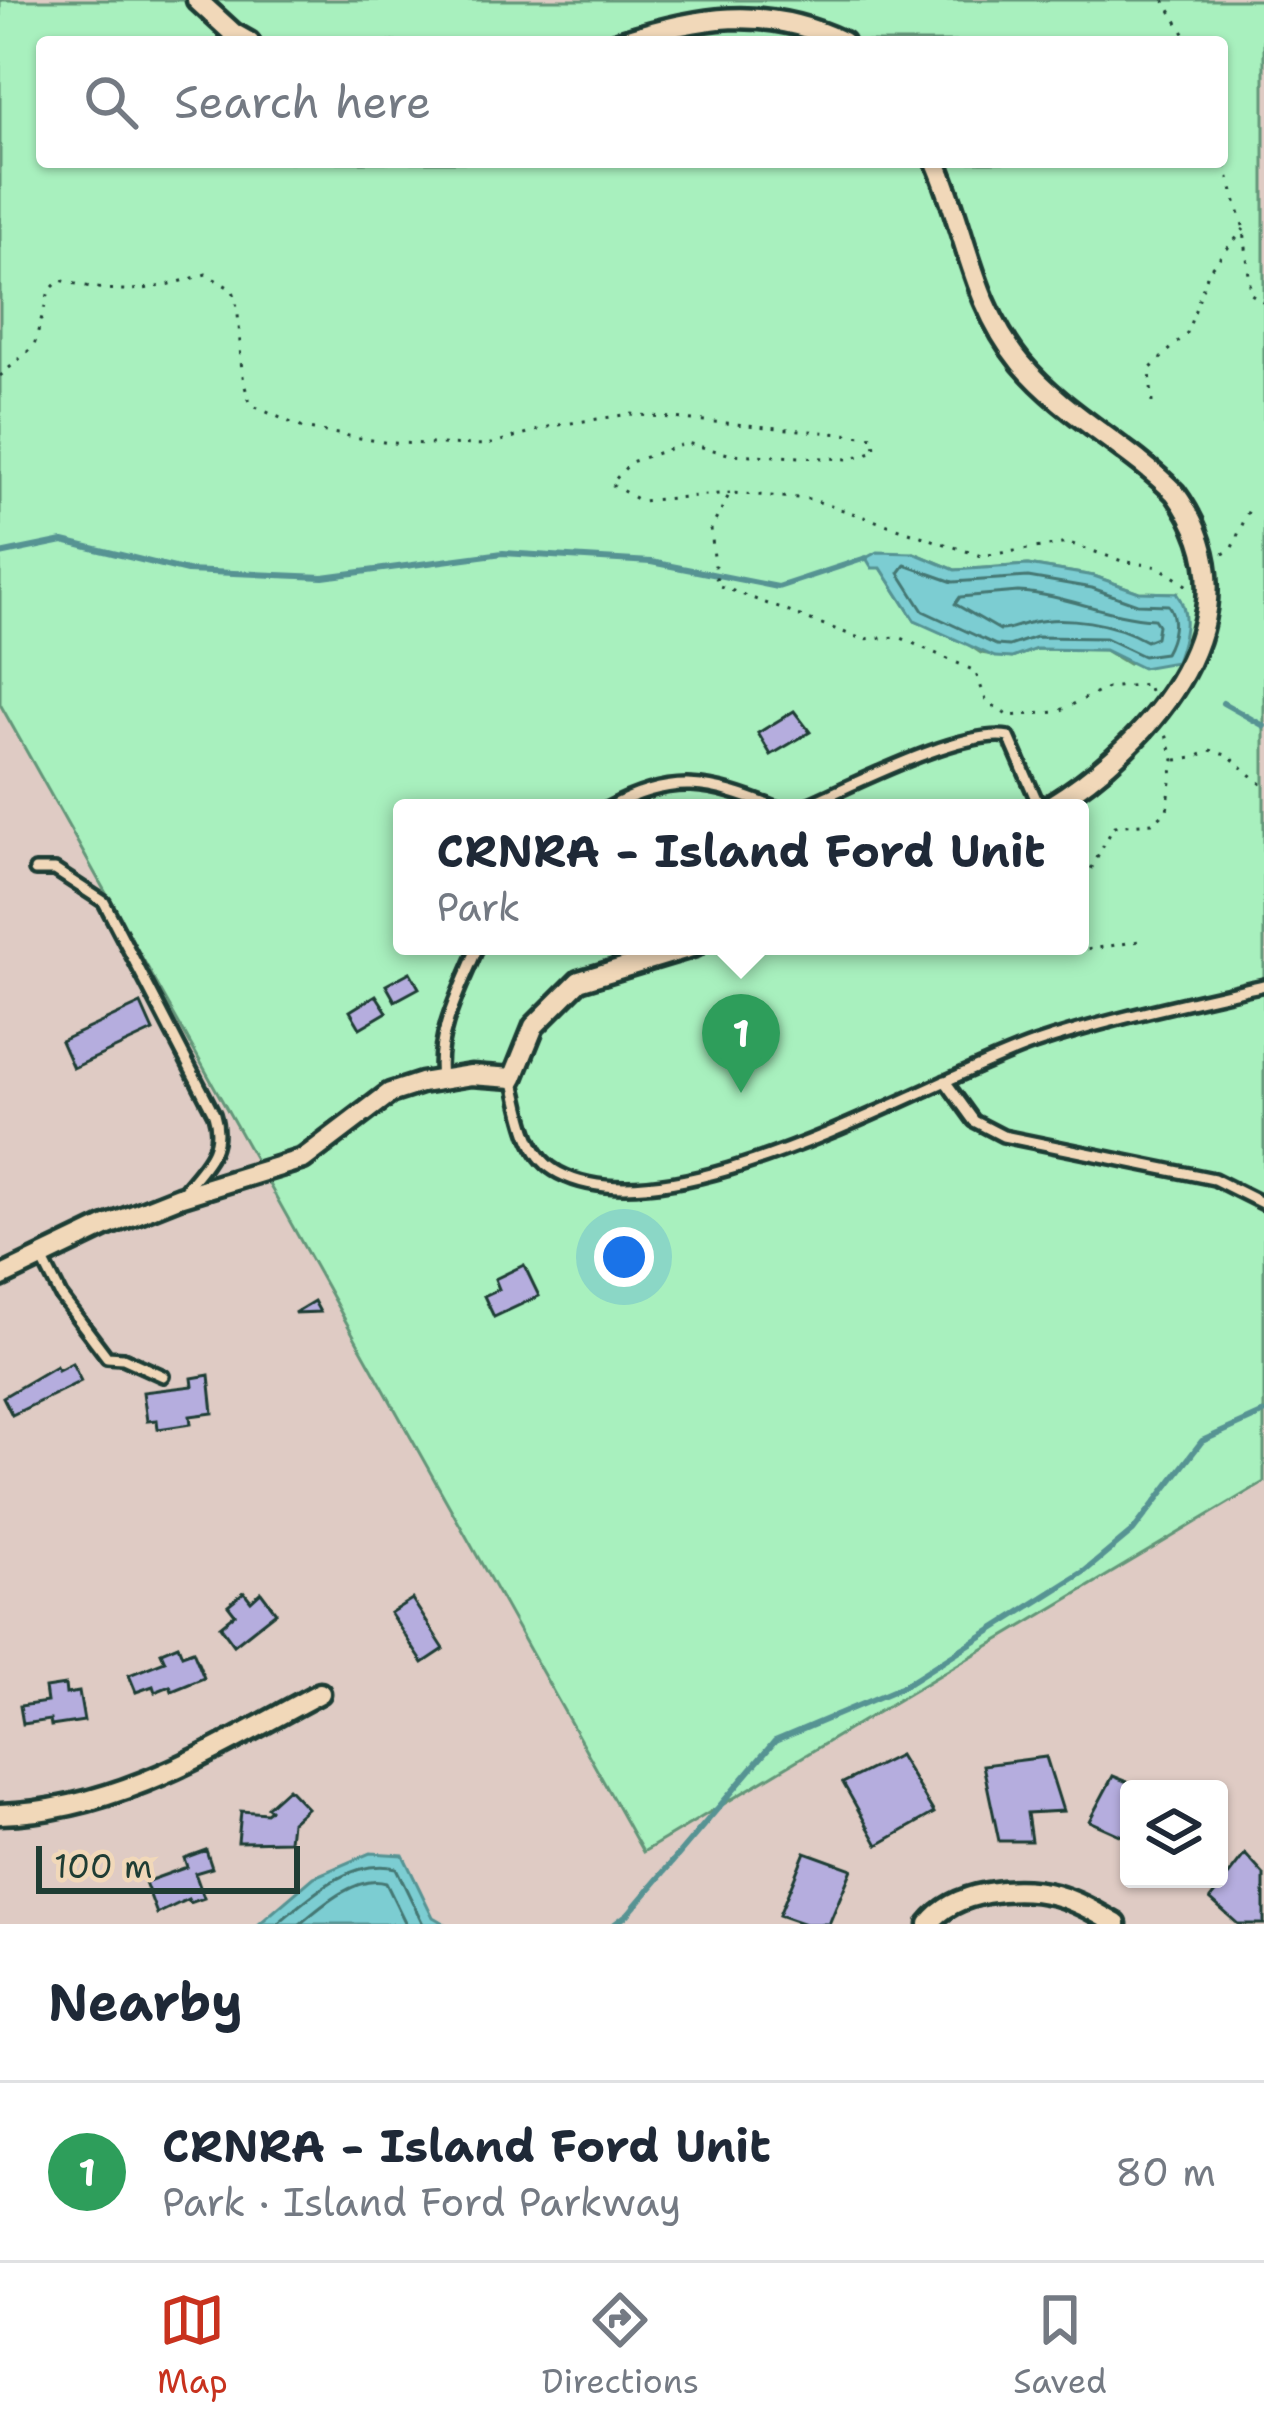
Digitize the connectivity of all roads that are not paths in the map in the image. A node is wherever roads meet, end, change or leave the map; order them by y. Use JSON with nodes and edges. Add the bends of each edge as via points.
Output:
{"nodes":[{"id":1,"x":196,"y":0,"type":"edge"},
{"id":2,"x":238,"y":36,"type":"edge"},
{"id":3,"x":637,"y":36,"type":"edge"},
{"id":4,"x":831,"y":36,"type":"edge"},
{"id":5,"x":938,"y":168,"type":"edge"},
{"id":6,"x":632,"y":799,"type":"edge"},
{"id":7,"x":748,"y":799,"type":"edge"},
{"id":8,"x":822,"y":799,"type":"edge"},
{"id":9,"x":1039,"y":799,"type":"edge"},
{"id":10,"x":1055,"y":799,"type":"edge"},
{"id":11,"x":35,"y":870,"type":"dead end"},
{"id":12,"x":474,"y":955,"type":"edge"},
{"id":13,"x":665,"y":955,"type":"edge"},
{"id":14,"x":1264,"y":985,"type":"edge"},
{"id":15,"x":513,"y":1078,"type":"junction"},
{"id":16,"x":441,"y":1080,"type":"junction"},
{"id":17,"x":945,"y":1082,"type":"junction"},
{"id":18,"x":179,"y":1197,"type":"junction"},
{"id":19,"x":1264,"y":1204,"type":"edge"},
{"id":20,"x":40,"y":1256,"type":"junction"},
{"id":21,"x":0,"y":1277,"type":"edge"},
{"id":22,"x":163,"y":1376,"type":"dead end"},
{"id":23,"x":320,"y":1693,"type":"dead end"},
{"id":24,"x":0,"y":1814,"type":"edge"},
{"id":25,"x":929,"y":1924,"type":"edge"},
{"id":26,"x":1116,"y":1924,"type":"edge"}],
"edges":[{"from":1,"to":2,"type":"street"},
{"from":3,"to":4,"type":"street","via":[[684,21],[778,19]]},
{"from":5,"to":10,"type":"street","via":[[986,312],[1022,364],[1173,490],[1199,519],[1223,576],[1220,623],[1202,668],[1161,720]]},
{"from":6,"to":7,"type":"lane","via":[[676,782]]},
{"from":8,"to":9,"type":"lane","via":[[995,734],[1009,737]]},
{"from":11,"to":18,"type":"lane","via":[[55,870],[104,902],[214,1114],[214,1152]]},
{"from":12,"to":16,"type":"lane","via":[[448,1022]]},
{"from":13,"to":15,"type":"street","via":[[579,981],[534,1026]]},
{"from":14,"to":17,"type":"lane","via":[[1033,1045]]},
{"from":15,"to":16,"type":"street"},
{"from":15,"to":17,"type":"lane","via":[[540,1158],[566,1177],[620,1186],[722,1174]]},
{"from":16,"to":18,"type":"street","via":[[390,1094],[303,1159]]},
{"from":17,"to":19,"type":"lane","via":[[974,1121],[1003,1136],[1214,1178]]},
{"from":18,"to":20,"type":"street"},
{"from":20,"to":21,"type":"street"},
{"from":20,"to":22,"type":"lane","via":[[106,1357]]},
{"from":23,"to":24,"type":"street","via":[[122,1792],[73,1807]]},
{"from":25,"to":26,"type":"street","via":[[969,1898],[1030,1891]]}]}
